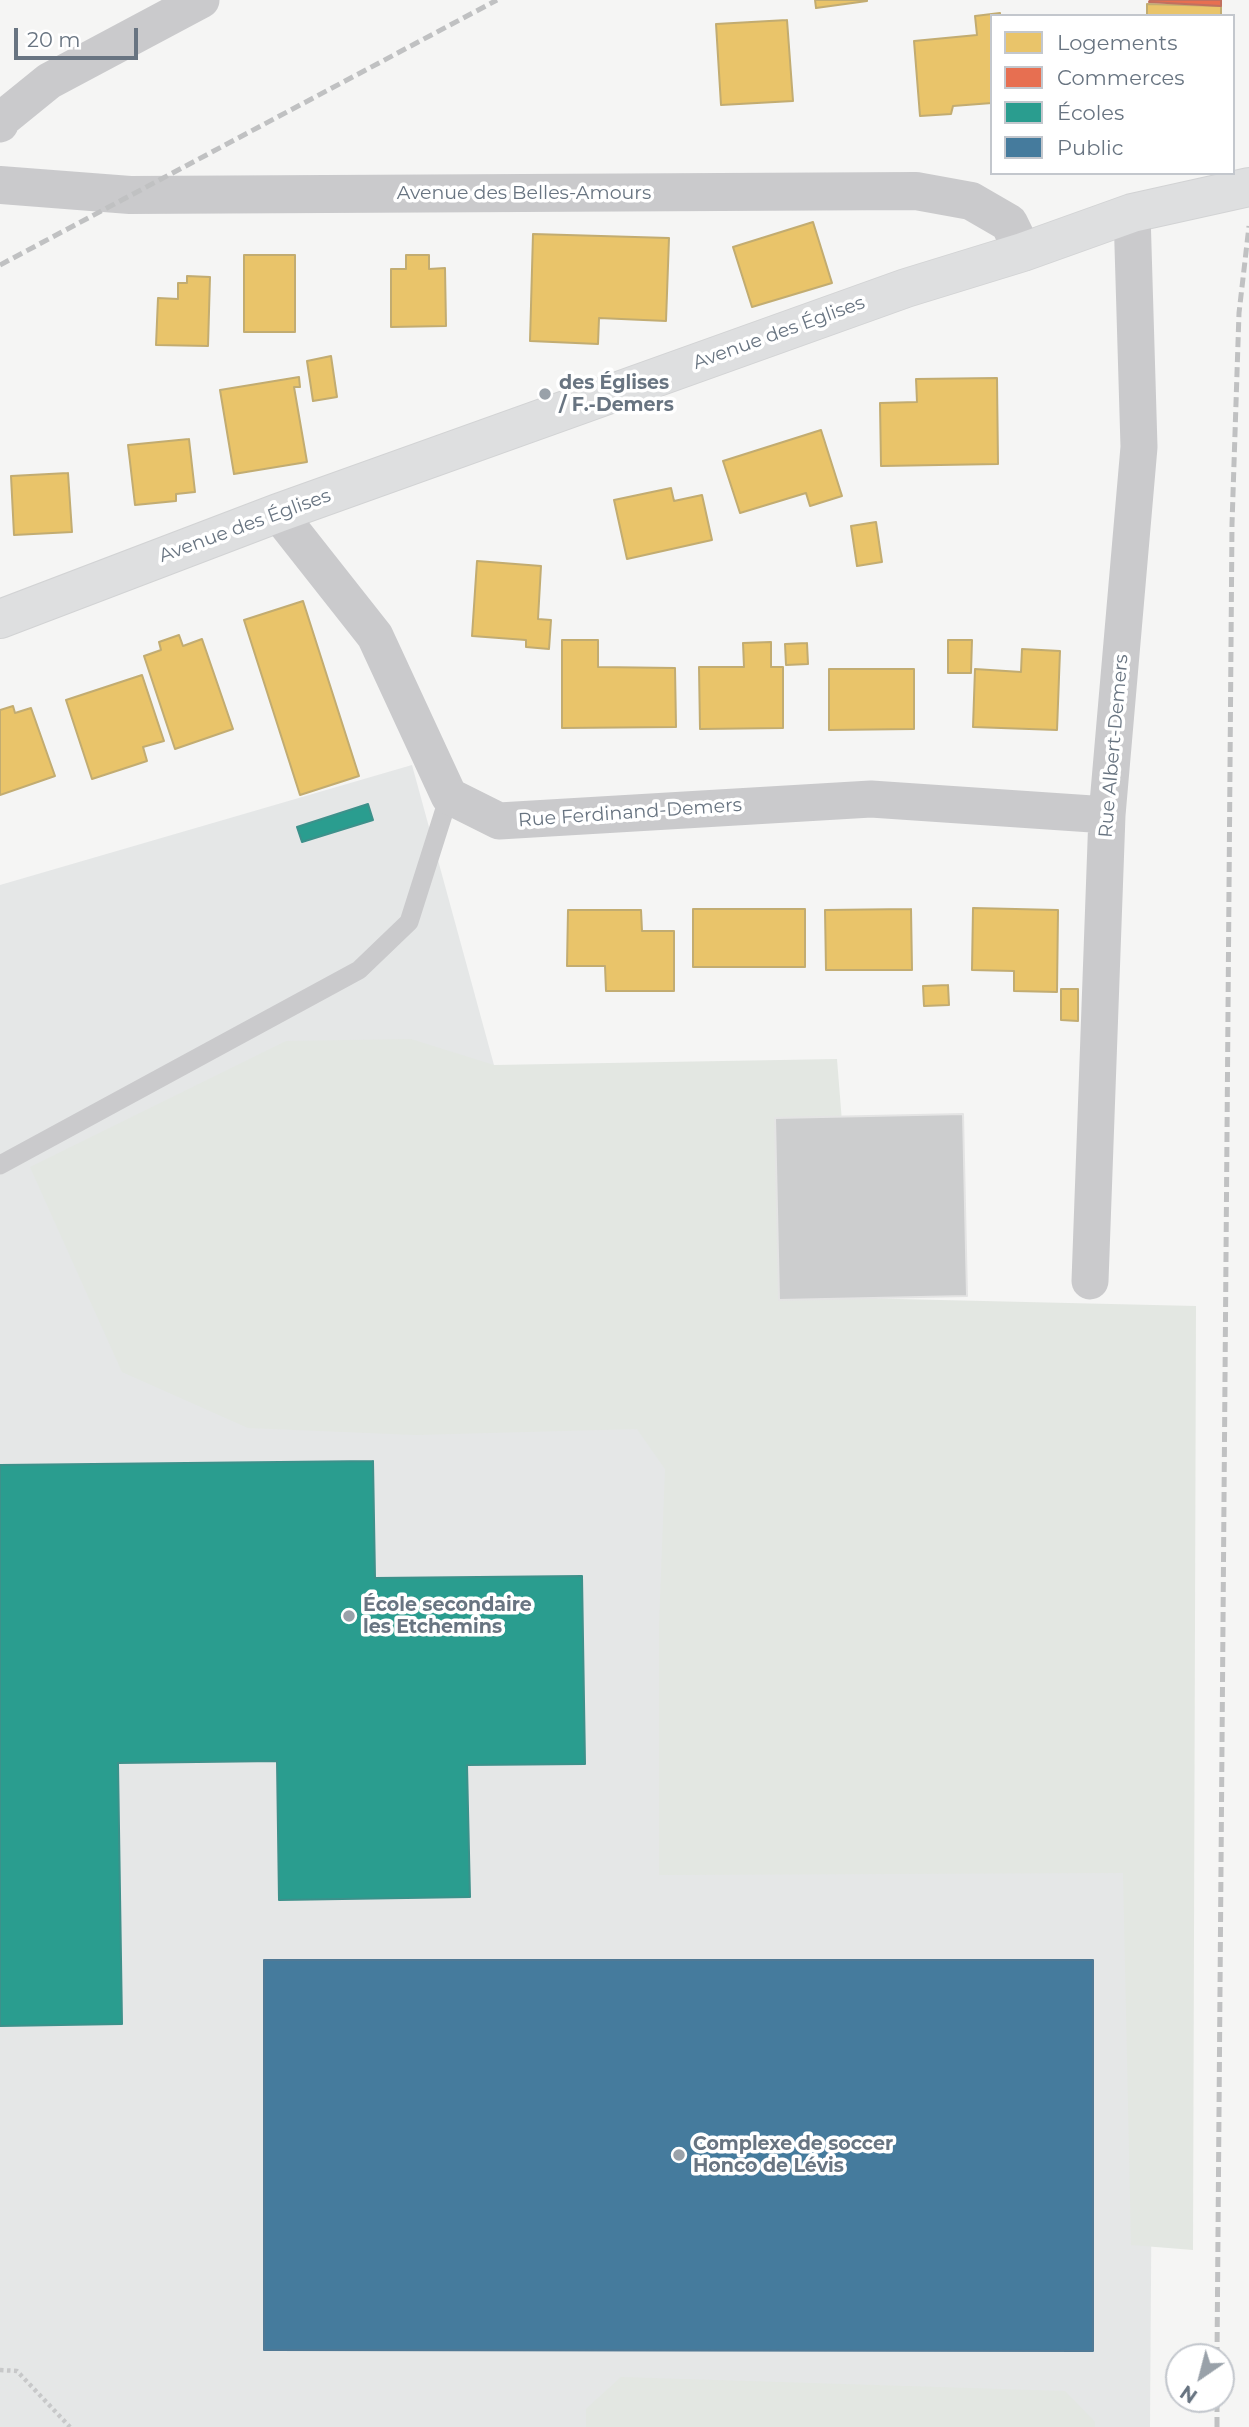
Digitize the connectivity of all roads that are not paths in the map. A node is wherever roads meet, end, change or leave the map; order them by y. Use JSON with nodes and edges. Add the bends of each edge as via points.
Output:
{"nodes":[{"id":1,"x":201,"y":0,"type":"edge"},
{"id":2,"x":0,"y":124,"type":"edge"},
{"id":3,"x":0,"y":185,"type":"edge"},
{"id":4,"x":1249,"y":187,"type":"edge"},
{"id":5,"x":1132,"y":213,"type":"junction"},
{"id":6,"x":1023,"y":252,"type":"junction"},
{"id":7,"x":278,"y":513,"type":"junction"},
{"id":8,"x":0,"y":619,"type":"edge"},
{"id":9,"x":449,"y":796,"type":"junction"},
{"id":10,"x":1107,"y":815,"type":"junction"},
{"id":11,"x":0,"y":1165,"type":"edge"},
{"id":12,"x":1090,"y":1281,"type":"dead end"}],
"edges":[{"from":1,"to":2,"type":"street","via":[[49,80]]},
{"from":3,"to":6,"type":"street","name":"Avenue des Belles-Amours","via":[[130,195],[916,191],[971,201],[1009,223]]},
{"from":4,"to":5,"type":"main road","name":"Avenue des Églises"},
{"from":5,"to":6,"type":"main road","name":"Avenue des Églises"},
{"from":5,"to":10,"type":"street","name":"Rue Albert-Demers","via":[[1139,447]]},
{"from":6,"to":7,"type":"main road","name":"Avenue des Églises","via":[[906,288]]},
{"from":7,"to":8,"type":"main road","name":"Avenue des Églises"},
{"from":7,"to":9,"type":"street","via":[[375,636]]},
{"from":9,"to":10,"type":"street","name":"Rue Ferdinand-Demers","via":[[499,821],[871,799]]},
{"from":9,"to":11,"type":"lane","via":[[409,922],[359,970]]},
{"from":10,"to":12,"type":"street","name":"Rue Albert-Demers"}]}
